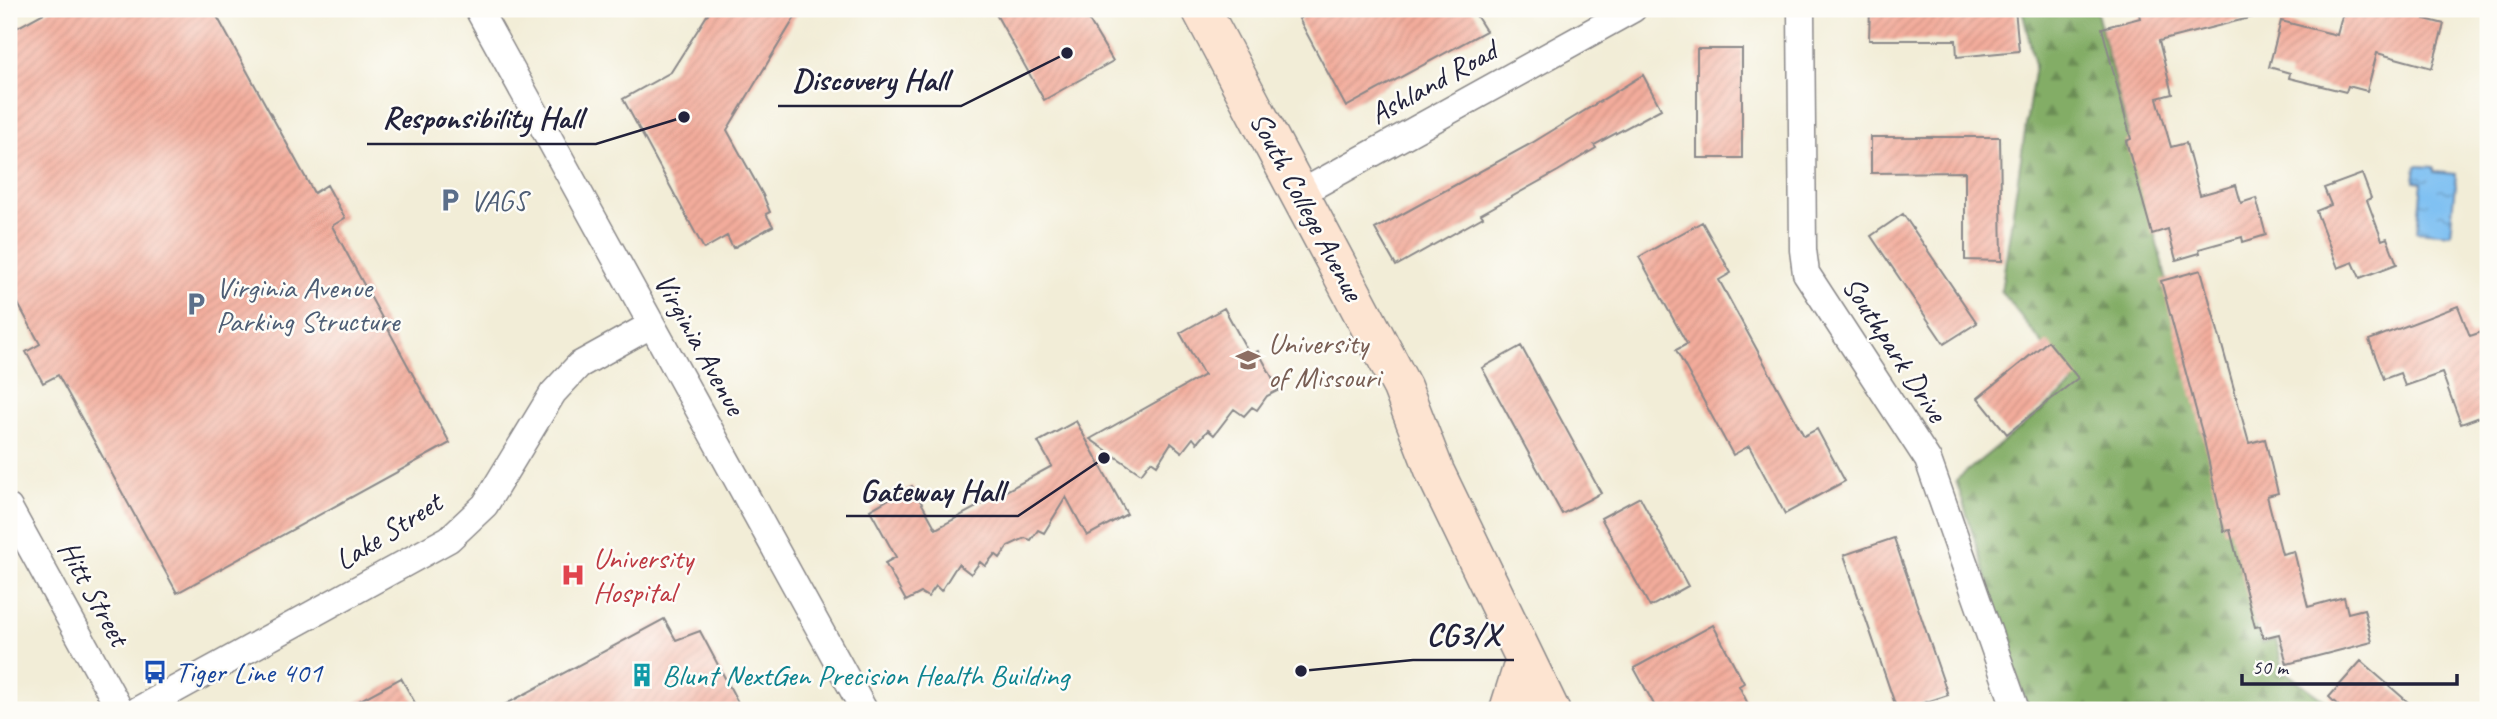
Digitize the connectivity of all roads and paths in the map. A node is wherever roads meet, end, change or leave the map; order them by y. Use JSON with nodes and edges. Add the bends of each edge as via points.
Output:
{"nodes":[{"id":1,"x":478,"y":9,"type":"edge"},
{"id":2,"x":1200,"y":9,"type":"edge"},
{"id":3,"x":1633,"y":9,"type":"edge"},
{"id":4,"x":1801,"y":9,"type":"edge"},
{"id":5,"x":1301,"y":193,"type":"junction"},
{"id":6,"x":652,"y":325,"type":"junction"},
{"id":7,"x":9,"y":508,"type":"edge"},
{"id":8,"x":1525,"y":659,"type":"junction"},
{"id":9,"x":120,"y":710,"type":"edge"},
{"id":10,"x":138,"y":710,"type":"edge"},
{"id":11,"x":864,"y":710,"type":"edge"},
{"id":12,"x":1509,"y":710,"type":"edge"},
{"id":13,"x":1550,"y":710,"type":"edge"},
{"id":14,"x":2016,"y":710,"type":"edge"}],
"edges":[{"from":1,"to":6,"type":"street","name":"Virginia Avenue"},
{"from":2,"to":5,"type":"main road","name":"South College Avenue"},
{"from":3,"to":5,"type":"street","name":"Ashland Road"},
{"from":4,"to":14,"type":"street","name":"Southpark Drive","via":[[1806,272],[1928,460]]},
{"from":5,"to":8,"type":"main road","name":"South College Avenue","via":[[1402,387],[1435,472]]},
{"from":6,"to":10,"type":"street","name":"Lake Street","via":[[579,365],[553,393],[485,505],[449,539]]},
{"from":6,"to":11,"type":"street","name":"Virginia Avenue"},
{"from":7,"to":9,"type":"street","name":"Hitt Street"},
{"from":8,"to":12,"type":"main road"},
{"from":8,"to":13,"type":"main road","name":"South College Avenue"}]}
